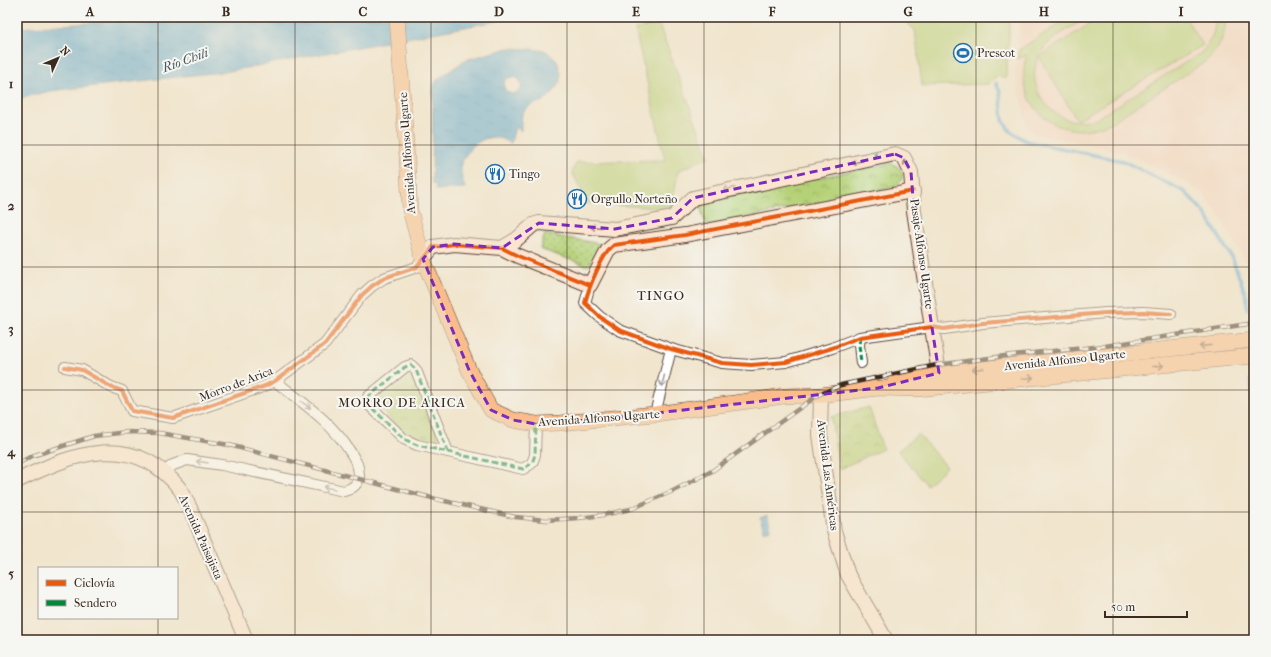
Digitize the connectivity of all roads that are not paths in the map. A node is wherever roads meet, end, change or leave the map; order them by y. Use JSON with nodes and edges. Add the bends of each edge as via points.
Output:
{"nodes":[{"id":1,"x":397,"y":17,"type":"edge"},
{"id":2,"x":913,"y":192,"type":"junction"},
{"id":3,"x":678,"y":213,"type":"junction"},
{"id":4,"x":615,"y":229,"type":"junction"},
{"id":5,"x":685,"y":235,"type":"junction"},
{"id":6,"x":614,"y":245,"type":"junction"},
{"id":7,"x":502,"y":248,"type":"junction"},
{"id":8,"x":423,"y":259,"type":"junction"},
{"id":9,"x":590,"y":285,"type":"junction"},
{"id":10,"x":1171,"y":314,"type":"dead end"},
{"id":11,"x":932,"y":327,"type":"junction"},
{"id":12,"x":860,"y":337,"type":"junction"},
{"id":13,"x":1249,"y":340,"type":"edge"},
{"id":14,"x":671,"y":349,"type":"junction"},
{"id":15,"x":1248,"y":356,"type":"edge"},
{"id":16,"x":861,"y":363,"type":"dead end"},
{"id":17,"x":65,"y":367,"type":"dead end"},
{"id":18,"x":939,"y":380,"type":"junction"},
{"id":19,"x":275,"y":381,"type":"junction"},
{"id":20,"x":821,"y":395,"type":"junction"},
{"id":21,"x":655,"y":414,"type":"junction"},
{"id":22,"x":536,"y":424,"type":"junction"},
{"id":23,"x":448,"y":452,"type":"junction"},
{"id":24,"x":164,"y":472,"type":"junction"},
{"id":25,"x":17,"y":481,"type":"edge"},
{"id":26,"x":246,"y":640,"type":"edge"},
{"id":27,"x":886,"y":640,"type":"edge"}],
"edges":[{"from":1,"to":8,"type":"main road","name":"Avenida Alfonso Ugarte","via":[[410,210]]},
{"from":2,"to":3,"type":"street","name":"Pasaje Alfonso Ugarte","one_way":true,"via":[[911,172],[904,158],[895,154],[875,155],[693,198]]},
{"from":2,"to":5,"type":"street"},
{"from":2,"to":11,"type":"street","name":"Pasaje Alfonso Ugarte"},
{"from":3,"to":4,"type":"street","via":[[672,218]]},
{"from":3,"to":5,"type":"street"},
{"from":4,"to":6,"type":"street"},
{"from":4,"to":7,"type":"street","one_way":true,"via":[[539,223]]},
{"from":5,"to":6,"type":"street"},
{"from":6,"to":9,"type":"street","via":[[608,250]]},
{"from":7,"to":8,"type":"street","via":[[454,244],[433,247]]},
{"from":7,"to":9,"type":"street"},
{"from":8,"to":19,"type":"street","name":"Morro de Arica","via":[[417,267],[384,278],[372,286],[362,295],[325,344]]},
{"from":8,"to":22,"type":"main road","name":"Avenida Alfonso Ugarte","via":[[469,370],[491,410],[513,420]]},
{"from":9,"to":14,"type":"street","via":[[585,303],[600,317],[619,330]]},
{"from":10,"to":11,"type":"street","via":[[1106,313],[983,323],[944,329]]},
{"from":11,"to":12,"type":"street"},
{"from":11,"to":18,"type":"street","name":"Pasaje Alfonso Ugarte"},
{"from":12,"to":14,"type":"street","via":[[786,362],[751,365],[722,363]]},
{"from":12,"to":16,"type":"street"},
{"from":13,"to":18,"type":"main road","name":"Avenida Alfonso Ugarte","one_way":true},
{"from":14,"to":21,"type":"street","one_way":true},
{"from":18,"to":15,"type":"main road","name":"Avenida Alfonso Ugarte","one_way":true},
{"from":17,"to":19,"type":"street","name":"Morro de Arica","via":[[82,370],[122,391],[132,411],[173,418]]},
{"from":18,"to":20,"type":"main road","name":"Avenida Alfonso Ugarte","via":[[918,388],[878,388]]},
{"from":19,"to":24,"type":"street","one_way":true,"via":[[332,427],[345,444],[359,467],[359,479],[354,487],[344,491],[187,460],[173,465]]},
{"from":20,"to":21,"type":"main road","name":"Avenida Alfonso Ugarte","via":[[784,396]]},
{"from":20,"to":27,"type":"street","name":"Avenida Las Américas","via":[[820,435],[834,531],[848,575]]},
{"from":21,"to":22,"type":"main road","name":"Avenida Alfonso Ugarte"},
{"from":22,"to":23,"type":"street","via":[[535,455],[532,463],[523,469]]},
{"from":23,"to":23,"type":"street","via":[[416,370],[411,366],[405,367],[368,396],[368,404],[404,439],[417,445]]},
{"from":24,"to":25,"type":"street","name":"Avenida Paisajista","via":[[129,454],[111,451],[89,453],[63,460]]},
{"from":24,"to":26,"type":"street","name":"Avenida Paisajista","via":[[180,490],[190,508]]}]}
